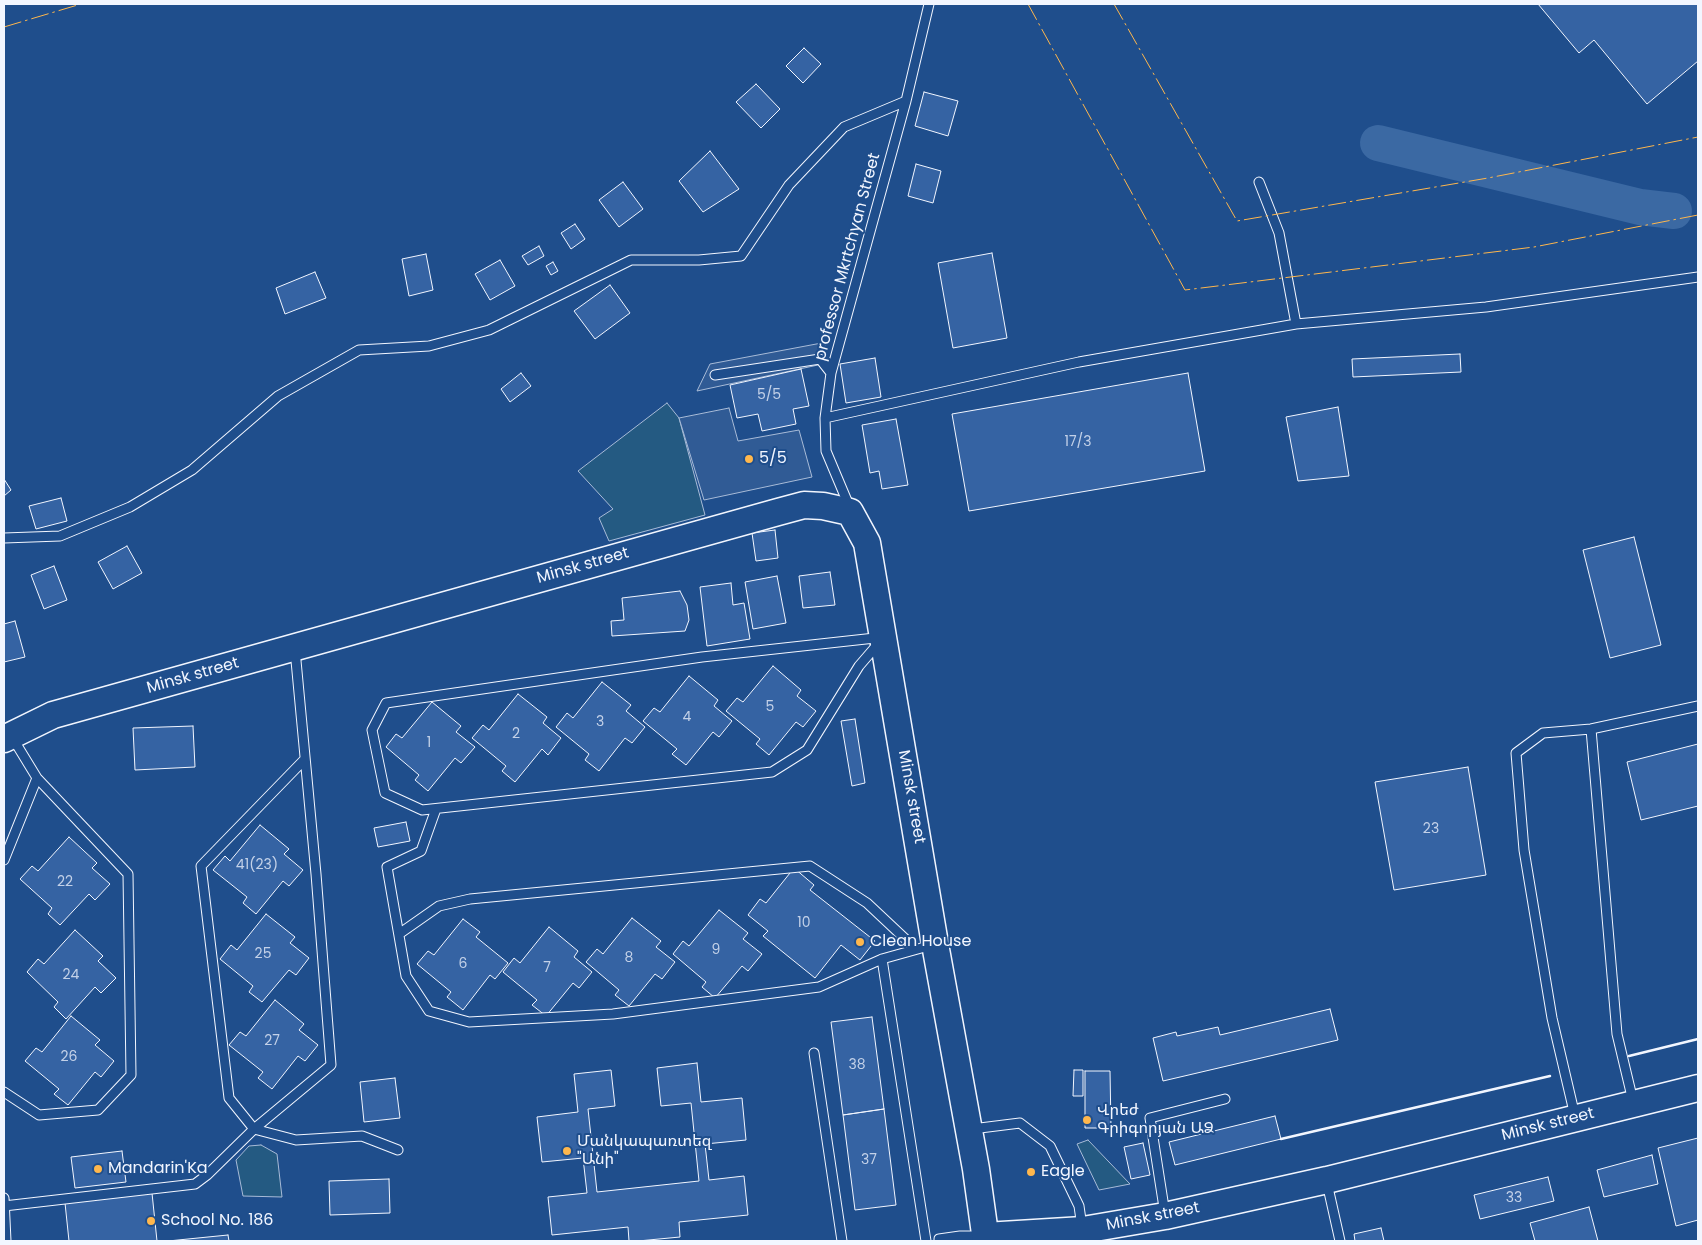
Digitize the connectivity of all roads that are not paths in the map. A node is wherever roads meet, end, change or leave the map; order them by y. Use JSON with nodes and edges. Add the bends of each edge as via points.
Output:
{"nodes":[{"id":1,"x":929,"y":4,"type":"edge"},
{"id":2,"x":906,"y":101,"type":"junction"},
{"id":3,"x":1259,"y":182,"type":"dead end"},
{"id":4,"x":1698,"y":277,"type":"edge"},
{"id":5,"x":1296,"y":324,"type":"junction"},
{"id":6,"x":831,"y":373,"type":"junction"},
{"id":7,"x":715,"y":376,"type":"dead end"},
{"id":8,"x":826,"y":418,"type":"junction"},
{"id":9,"x":854,"y":517,"type":"junction"},
{"id":10,"x":4,"y":538,"type":"edge"},
{"id":11,"x":884,"y":637,"type":"junction"},
{"id":12,"x":294,"y":647,"type":"junction"},
{"id":13,"x":1698,"y":706,"type":"edge"},
{"id":14,"x":1591,"y":729,"type":"junction"},
{"id":15,"x":7,"y":737,"type":"edge"},
{"id":16,"x":305,"y":759,"type":"junction"},
{"id":17,"x":37,"y":778,"type":"junction"},
{"id":18,"x":436,"y":809,"type":"junction"},
{"id":19,"x":4,"y":860,"type":"edge"},
{"id":20,"x":399,"y":934,"type":"junction"},
{"id":21,"x":925,"y":946,"type":"junction"},
{"id":22,"x":882,"y":959,"type":"junction"},
{"id":23,"x":814,"y":1053,"type":"dead end"},
{"id":24,"x":1698,"y":1088,"type":"edge"},
{"id":25,"x":4,"y":1092,"type":"edge"},
{"id":26,"x":1225,"y":1098,"type":"dead end"},
{"id":27,"x":1633,"y":1103,"type":"junction"},
{"id":28,"x":1575,"y":1119,"type":"junction"},
{"id":29,"x":254,"y":1129,"type":"junction"},
{"id":30,"x":969,"y":1129,"type":"junction"},
{"id":31,"x":398,"y":1150,"type":"dead end"},
{"id":32,"x":1327,"y":1180,"type":"junction"},
{"id":33,"x":4,"y":1198,"type":"edge"},
{"id":34,"x":4,"y":1206,"type":"edge"},
{"id":35,"x":1165,"y":1216,"type":"junction"},
{"id":36,"x":1083,"y":1230,"type":"junction"},
{"id":37,"x":986,"y":1239,"type":"edge"},
{"id":38,"x":939,"y":1240,"type":"edge"},
{"id":39,"x":6,"y":1241,"type":"edge"},
{"id":40,"x":842,"y":1241,"type":"edge"},
{"id":41,"x":925,"y":1241,"type":"edge"},
{"id":42,"x":1340,"y":1241,"type":"edge"}],
"edges":[{"from":1,"to":2,"type":"lane","name":"professor Mkrtchyan Street"},
{"from":2,"to":6,"type":"lane","name":"professor Mkrtchyan Street"},
{"from":2,"to":10,"type":"lane","via":[[844,127],[789,184],[742,256],[631,260],[489,330],[429,346],[359,350],[278,396],[192,470],[130,507],[60,536]]},
{"from":3,"to":5,"type":"lane","via":[[1279,233]]},
{"from":4,"to":5,"type":"lane","via":[[1486,307]]},
{"from":5,"to":8,"type":"lane","via":[[1079,362]]},
{"from":6,"to":7,"type":"lane","via":[[820,359]]},
{"from":6,"to":8,"type":"lane","name":"professor Mkrtchyan Street"},
{"from":8,"to":9,"type":"lane","name":"professor Mkrtchyan Street","via":[[826,451]]},
{"from":9,"to":11,"type":"main road","name":"Minsk street","via":[[867,543]]},
{"from":9,"to":12,"type":"main road","name":"Minsk street","via":[[844,510],[804,505]]},
{"from":11,"to":18,"type":"lane","via":[[860,666],[807,750],[772,772]]},
{"from":11,"to":18,"type":"lane","via":[[702,657],[386,703],[372,730],[384,793],[422,810]]},
{"from":11,"to":21,"type":"main road","name":"Minsk street"},
{"from":12,"to":15,"type":"main road","name":"Minsk street","via":[[53,715]]},
{"from":12,"to":16,"type":"lane"},
{"from":13,"to":14,"type":"lane"},
{"from":14,"to":27,"type":"lane","via":[[1617,1034]]},
{"from":14,"to":28,"type":"lane","via":[[1543,733],[1516,753],[1524,850],[1552,1018]]},
{"from":15,"to":17,"type":"lane"},
{"from":16,"to":29,"type":"lane","via":[[331,1065]]},
{"from":16,"to":29,"type":"lane","via":[[201,866],[229,1098]]},
{"from":17,"to":19,"type":"lane"},
{"from":17,"to":25,"type":"lane","via":[[128,874],[131,1075],[98,1110],[39,1114]]},
{"from":18,"to":20,"type":"lane","via":[[421,850],[387,868]]},
{"from":20,"to":21,"type":"lane","via":[[439,906],[470,899],[810,866]]},
{"from":20,"to":22,"type":"lane","via":[[406,976],[428,1011],[469,1022],[613,1014],[819,987]]},
{"from":21,"to":22,"type":"lane"},
{"from":21,"to":30,"type":"main road","name":"Minsk street"},
{"from":22,"to":41,"type":"lane"},
{"from":23,"to":40,"type":"lane"},
{"from":24,"to":27,"type":"main road","name":"Minsk street"},
{"from":26,"to":35,"type":"lane","via":[[1150,1118]]},
{"from":27,"to":28,"type":"main road","name":"Minsk street"},
{"from":28,"to":32,"type":"main road","name":"Minsk street"},
{"from":29,"to":31,"type":"lane","via":[[296,1140],[362,1136]]},
{"from":29,"to":34,"type":"lane","via":[[195,1184]]},
{"from":30,"to":36,"type":"lane","via":[[1020,1123],[1050,1146],[1079,1206]]},
{"from":30,"to":37,"type":"main road","name":"Minsk street"},
{"from":32,"to":35,"type":"main road","name":"Minsk street"},
{"from":32,"to":42,"type":"lane"},
{"from":33,"to":34,"type":"lane"},
{"from":34,"to":39,"type":"lane"},
{"from":35,"to":36,"type":"main road","name":"Minsk street"},
{"from":36,"to":37,"type":"main road","name":"Minsk street"},
{"from":37,"to":38,"type":"lane","via":[[960,1236]]},
{"from":38,"to":41,"type":"lane"}]}
